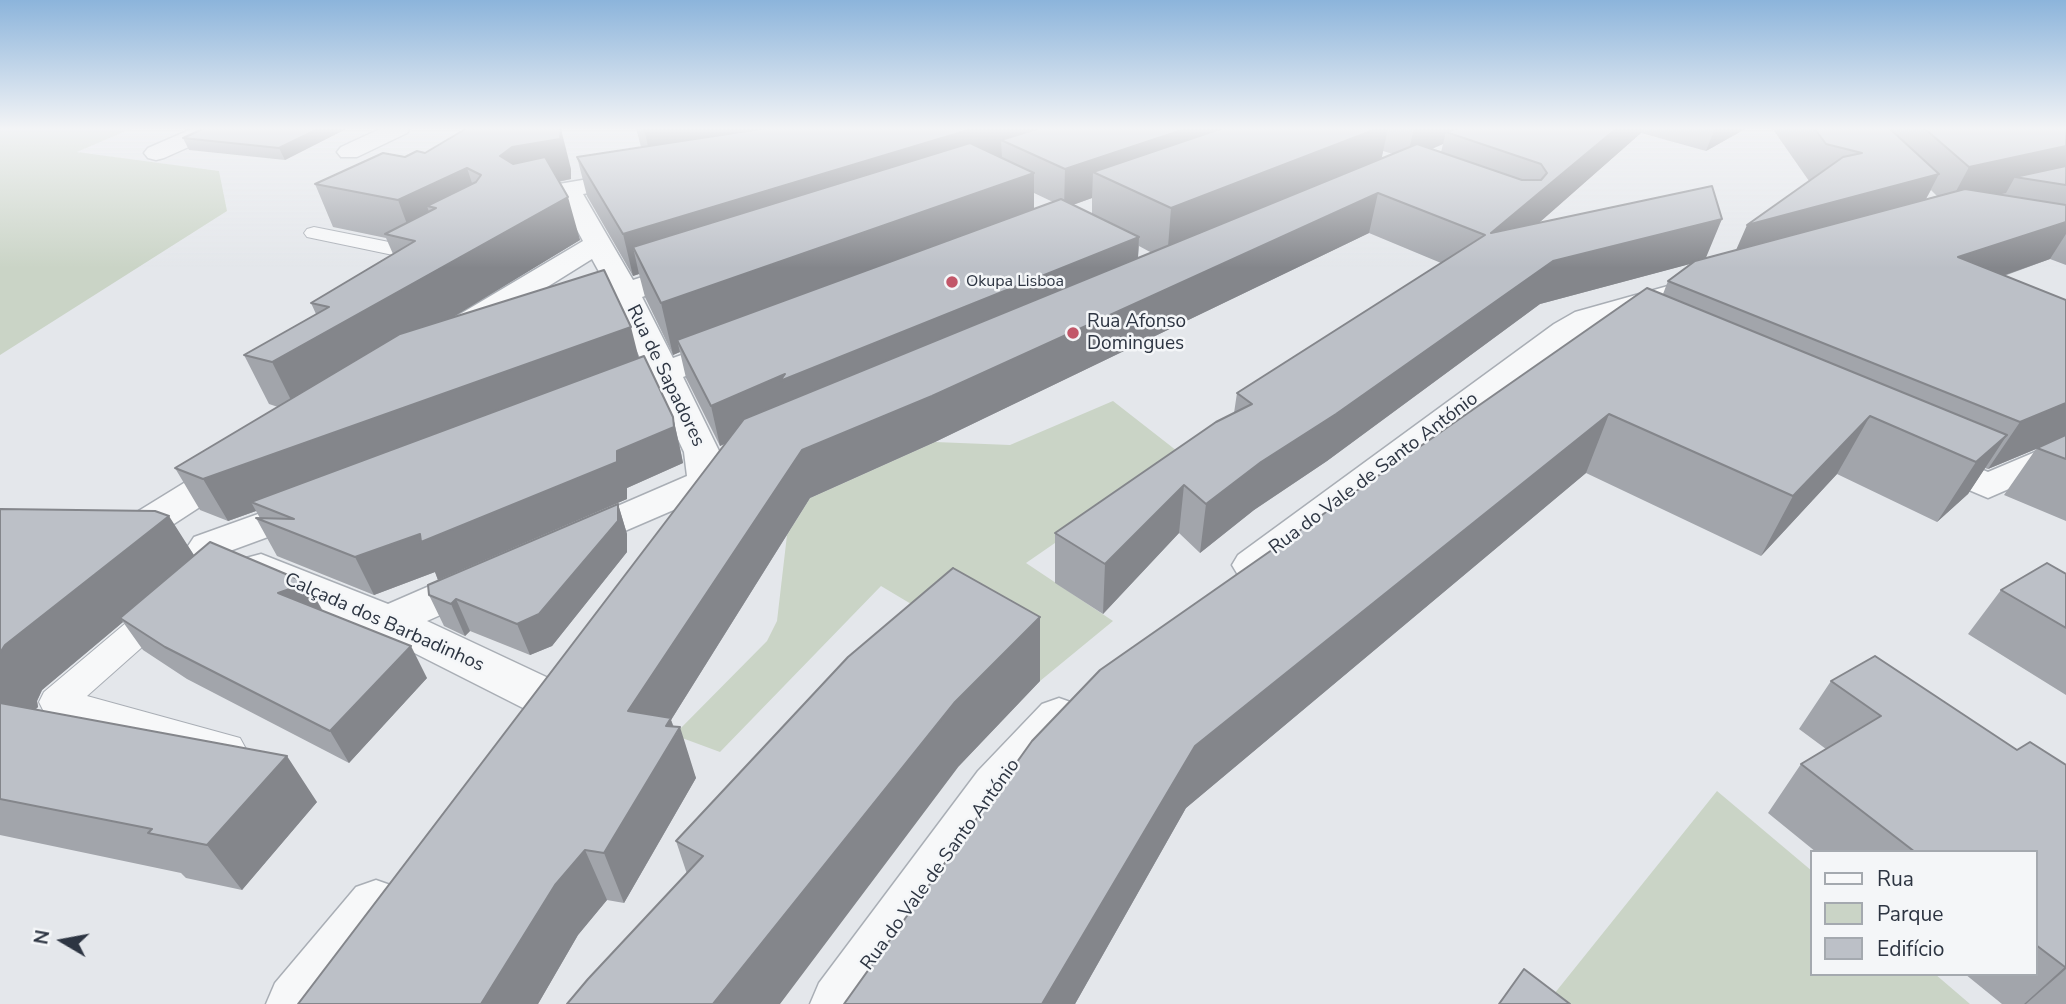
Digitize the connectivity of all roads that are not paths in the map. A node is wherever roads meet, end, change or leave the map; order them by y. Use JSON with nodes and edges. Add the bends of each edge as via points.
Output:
{"nodes":[{"id":1,"x":654,"y":175,"type":"edge"},
{"id":2,"x":314,"y":233,"type":"dead end"},
{"id":3,"x":449,"y":236,"type":"edge"},
{"id":4,"x":598,"y":243,"type":"junction"},
{"id":5,"x":715,"y":262,"type":"edge"},
{"id":6,"x":1703,"y":285,"type":"edge"},
{"id":7,"x":625,"y":293,"type":"junction"},
{"id":8,"x":1598,"y":316,"type":"junction"},
{"id":9,"x":1648,"y":337,"type":"edge"},
{"id":10,"x":754,"y":339,"type":"edge"},
{"id":11,"x":662,"y":374,"type":"junction"},
{"id":12,"x":571,"y":408,"type":"edge"},
{"id":13,"x":762,"y":447,"type":"edge"},
{"id":14,"x":1900,"y":447,"type":"edge"},
{"id":15,"x":2066,"y":450,"type":"edge"},
{"id":16,"x":260,"y":452,"type":"edge"},
{"id":17,"x":707,"y":482,"type":"junction"},
{"id":18,"x":338,"y":497,"type":"edge"},
{"id":19,"x":655,"y":549,"type":"edge"},
{"id":20,"x":205,"y":567,"type":"junction"},
{"id":21,"x":1226,"y":585,"type":"edge"},
{"id":22,"x":388,"y":621,"type":"junction"},
{"id":23,"x":1085,"y":693,"type":"edge"},
{"id":24,"x":542,"y":696,"type":"edge"},
{"id":25,"x":260,"y":758,"type":"edge"},
{"id":26,"x":407,"y":866,"type":"edge"},
{"id":27,"x":296,"y":1004,"type":"edge"},
{"id":28,"x":840,"y":1004,"type":"edge"}],
"edges":[{"from":1,"to":4,"type":"street","via":[[569,184]]},
{"from":2,"to":3,"type":"lane","via":[[417,254]]},
{"from":4,"to":7,"type":"street","name":"Rua de Sapadores"},
{"from":4,"to":7,"type":"street","via":[[434,349]]},
{"from":5,"to":7,"type":"street"},
{"from":6,"to":8,"type":"street","name":"Rua do Vale de Santo António"},
{"from":7,"to":11,"type":"street","name":"Rua de Sapadores"},
{"from":8,"to":9,"type":"street"},
{"from":8,"to":21,"type":"street","name":"Rua do Vale de Santo António","via":[[1566,331]]},
{"from":10,"to":11,"type":"street"},
{"from":11,"to":12,"type":"street"},
{"from":11,"to":17,"type":"street","name":"Rua de Sapadores","via":[[702,452]]},
{"from":13,"to":17,"type":"street","via":[[736,458]]},
{"from":14,"to":15,"type":"street","via":[[1988,486]]},
{"from":16,"to":20,"type":"street","name":"Calçada dos Barbadinhos","via":[[126,526]]},
{"from":17,"to":19,"type":"street"},
{"from":17,"to":22,"type":"street"},
{"from":18,"to":20,"type":"street"},
{"from":20,"to":22,"type":"street","name":"Calçada dos Barbadinhos"},
{"from":20,"to":25,"type":"lane","via":[[57,702]]},
{"from":22,"to":24,"type":"street","name":"Calçada dos Barbadinhos"},
{"from":23,"to":28,"type":"street","name":"Rua do Vale de Santo António","via":[[996,786]]},
{"from":26,"to":27,"type":"street"}]}
